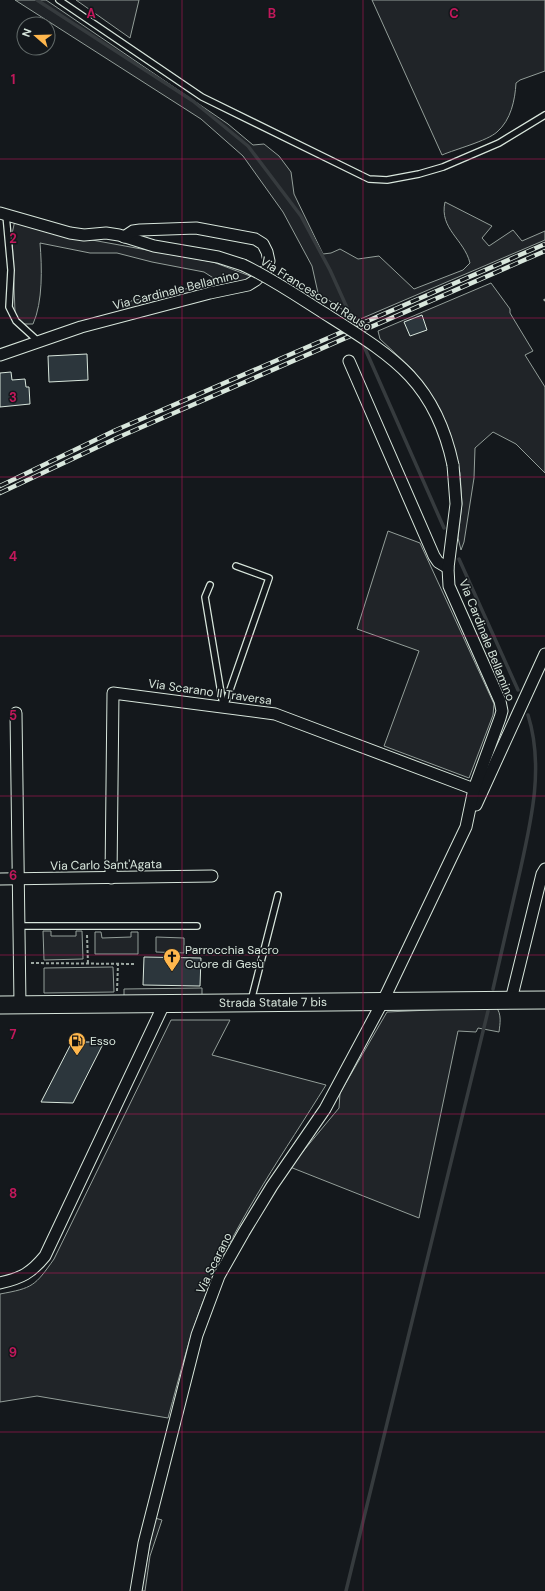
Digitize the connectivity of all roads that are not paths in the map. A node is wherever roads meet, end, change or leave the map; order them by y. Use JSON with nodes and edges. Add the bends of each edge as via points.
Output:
{"nodes":[{"id":1,"x":59,"y":0,"type":"edge"},
{"id":2,"x":545,"y":115,"type":"edge"},
{"id":3,"x":3,"y":214,"type":"edge"},
{"id":4,"x":124,"y":237,"type":"junction"},
{"id":5,"x":40,"y":342,"type":"junction"},
{"id":6,"x":0,"y":355,"type":"edge"},
{"id":7,"x":349,"y":360,"type":"dead end"},
{"id":8,"x":236,"y":566,"type":"dead end"},
{"id":9,"x":448,"y":568,"type":"junction"},
{"id":10,"x":210,"y":586,"type":"dead end"},
{"id":11,"x":545,"y":654,"type":"edge"},
{"id":12,"x":224,"y":707,"type":"junction"},
{"id":13,"x":16,"y":713,"type":"dead end"},
{"id":14,"x":474,"y":789,"type":"junction"},
{"id":15,"x":466,"y":827,"type":"junction"},
{"id":16,"x":545,"y":869,"type":"edge"},
{"id":17,"x":212,"y":876,"type":"dead end"},
{"id":18,"x":111,"y":878,"type":"junction"},
{"id":19,"x":0,"y":879,"type":"edge"},
{"id":20,"x":18,"y":879,"type":"junction"},
{"id":21,"x":278,"y":895,"type":"dead end"},
{"id":22,"x":19,"y":926,"type":"junction"},
{"id":23,"x":197,"y":926,"type":"dead end"},
{"id":24,"x":511,"y":1000,"type":"junction"},
{"id":25,"x":545,"y":1000,"type":"edge"},
{"id":26,"x":383,"y":1001,"type":"junction"},
{"id":27,"x":165,"y":1002,"type":"junction"},
{"id":28,"x":251,"y":1002,"type":"junction"},
{"id":29,"x":0,"y":1004,"type":"edge"},
{"id":30,"x":20,"y":1004,"type":"junction"},
{"id":31,"x":0,"y":1283,"type":"edge"},
{"id":32,"x":136,"y":1591,"type":"edge"}],
"edges":[{"from":1,"to":2,"type":"lane","via":[[202,97],[369,179],[387,180],[443,166],[499,143]]},
{"from":3,"to":4,"type":"street","name":"Via Francesco di Rauso","via":[[84,235],[106,233]]},
{"from":3,"to":5,"type":"lane","via":[[11,270],[9,306],[16,321]]},
{"from":4,"to":5,"type":"street","name":"Via Cardinale Bellamino","via":[[140,230],[196,228],[215,231],[255,239],[262,244],[269,261],[267,268],[248,285],[81,327]]},
{"from":4,"to":9,"type":"street","name":"Via Francesco di Rauso","bridge":true,"via":[[154,246],[218,257],[243,265],[268,277],[378,347],[400,365],[421,389],[436,413],[449,446],[456,504]]},
{"from":5,"to":6,"type":"street","name":"Via Cardinale Bellamino"},
{"from":7,"to":9,"type":"street","name":"Via Cardinale Bellamino","via":[[434,556]]},
{"from":8,"to":12,"type":"lane","via":[[269,578]]},
{"from":9,"to":14,"type":"street","name":"Via Cardinale Bellamino","via":[[449,586],[453,597],[500,701],[502,711]]},
{"from":10,"to":12,"type":"lane","via":[[205,597]]},
{"from":11,"to":15,"type":"street"},
{"from":12,"to":14,"type":"street","name":"Via Scarano II Traversa","via":[[275,714]]},
{"from":12,"to":18,"type":"street","name":"Via Scarano II Traversa","via":[[113,692]]},
{"from":13,"to":20,"type":"street"},
{"from":14,"to":15,"type":"street","name":"Via Cardinale Bellamino"},
{"from":15,"to":26,"type":"street","name":"Via Cardinale Bellamino"},
{"from":16,"to":24,"type":"street"},
{"from":17,"to":18,"type":"street","name":"Via Carlo Sant'Agata"},
{"from":18,"to":20,"type":"street","name":"Via Carlo Sant'Agata"},
{"from":19,"to":20,"type":"street","name":"Via Carlo Sant'Agata"},
{"from":20,"to":22,"type":"street"},
{"from":21,"to":28,"type":"lane"},
{"from":22,"to":23,"type":"lane"},
{"from":22,"to":30,"type":"street"},
{"from":24,"to":25,"type":"main road","name":"Strada Statale 7 bis"},
{"from":24,"to":26,"type":"main road","name":"Strada Statale 7 bis"},
{"from":26,"to":28,"type":"main road","name":"Strada Statale 7 bis"},
{"from":26,"to":32,"type":"street","name":"Via Scarano","via":[[325,1109],[272,1186],[219,1276],[197,1335],[144,1543]]},
{"from":27,"to":28,"type":"main road","name":"Strada Statale 7 bis"},
{"from":27,"to":30,"type":"main road","name":"Strada Statale 7 bis"},
{"from":27,"to":31,"type":"street","via":[[45,1256],[34,1269],[18,1278]]},
{"from":29,"to":30,"type":"main road","name":"Strada Statale 7 bis"}]}
